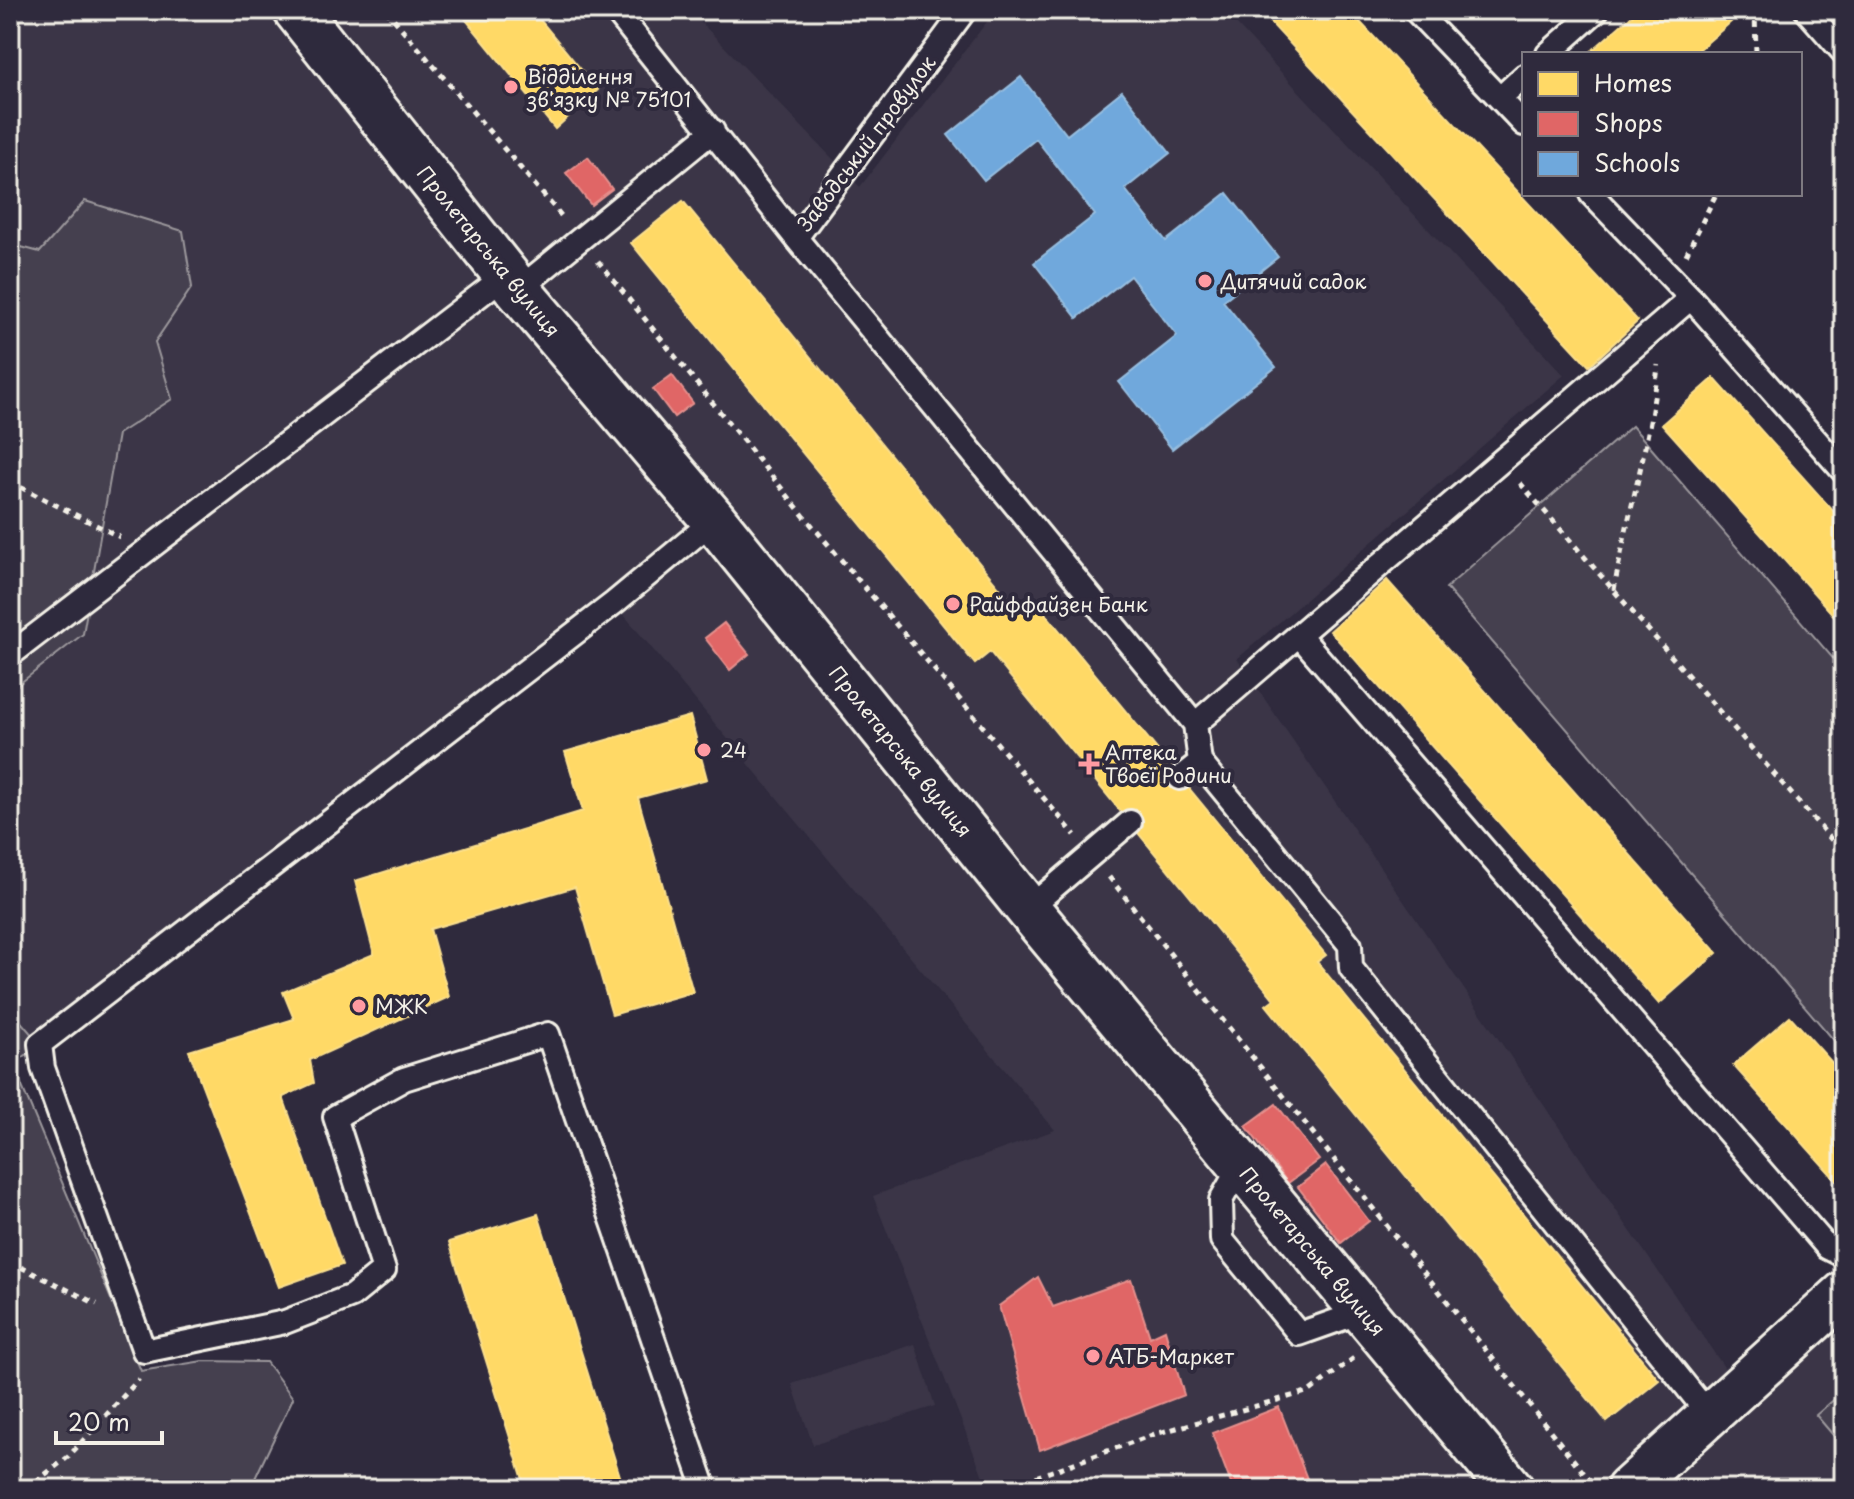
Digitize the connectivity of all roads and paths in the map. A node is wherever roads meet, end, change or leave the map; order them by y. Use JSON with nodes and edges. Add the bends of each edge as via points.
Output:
{"nodes":[{"id":1,"x":296,"y":10,"type":"edge"},
{"id":2,"x":386,"y":10,"type":"edge"},
{"id":3,"x":615,"y":10,"type":"edge"},
{"id":4,"x":965,"y":10,"type":"edge"},
{"id":5,"x":1415,"y":10,"type":"edge"},
{"id":6,"x":1597,"y":10,"type":"edge"},
{"id":7,"x":1755,"y":10,"type":"edge"},
{"id":8,"x":1806,"y":10,"type":"edge"},
{"id":9,"x":1550,"y":52,"type":"edge"},
{"id":10,"x":1756,"y":52,"type":"edge"},
{"id":11,"x":1844,"y":53,"type":"edge"},
{"id":12,"x":1522,"y":78,"type":"edge"},
{"id":13,"x":1500,"y":98,"type":"junction"},
{"id":14,"x":1522,"y":122,"type":"edge"},
{"id":15,"x":713,"y":131,"type":"junction"},
{"id":16,"x":1593,"y":196,"type":"edge"},
{"id":17,"x":796,"y":238,"type":"junction"},
{"id":18,"x":580,"y":239,"type":"junction"},
{"id":19,"x":512,"y":282,"type":"junction"},
{"id":20,"x":1691,"y":298,"type":"junction"},
{"id":21,"x":1661,"y":324,"type":"junction"},
{"id":22,"x":1501,"y":461,"type":"junction"},
{"id":23,"x":1844,"y":472,"type":"edge"},
{"id":24,"x":10,"y":482,"type":"edge"},
{"id":25,"x":714,"y":520,"type":"junction"},
{"id":26,"x":147,"y":550,"type":"junction"},
{"id":27,"x":1614,"y":591,"type":"junction"},
{"id":28,"x":1299,"y":635,"type":"junction"},
{"id":29,"x":10,"y":655,"type":"edge"},
{"id":30,"x":1195,"y":724,"type":"junction"},
{"id":31,"x":1200,"y":762,"type":"junction"},
{"id":32,"x":1180,"y":778,"type":"dead end"},
{"id":33,"x":1130,"y":822,"type":"dead end"},
{"id":34,"x":1844,"y":854,"type":"edge"},
{"id":35,"x":1091,"y":855,"type":"junction"},
{"id":36,"x":1028,"y":909,"type":"junction"},
{"id":37,"x":1241,"y":1165,"type":"junction"},
{"id":38,"x":1844,"y":1256,"type":"edge"},
{"id":39,"x":10,"y":1262,"type":"edge"},
{"id":40,"x":1844,"y":1293,"type":"edge"},
{"id":41,"x":134,"y":1322,"type":"junction"},
{"id":42,"x":1373,"y":1323,"type":"junction"},
{"id":43,"x":144,"y":1351,"type":"junction"},
{"id":44,"x":1710,"y":1416,"type":"junction"},
{"id":45,"x":26,"y":1489,"type":"edge"},
{"id":46,"x":705,"y":1489,"type":"edge"},
{"id":47,"x":1002,"y":1489,"type":"edge"},
{"id":48,"x":1511,"y":1489,"type":"edge"},
{"id":49,"x":1597,"y":1489,"type":"edge"},
{"id":50,"x":1628,"y":1489,"type":"edge"}],
"edges":[{"from":1,"to":19,"type":"street","name":"Пролетарська вулиця"},
{"from":2,"to":18,"type":"path"},
{"from":3,"to":15,"type":"lane"},
{"from":4,"to":17,"type":"lane","name":"Заводський провулок"},
{"from":5,"to":13,"type":"lane"},
{"from":6,"to":9,"type":"lane"},
{"from":7,"to":10,"type":"path"},
{"from":8,"to":11,"type":"lane"},
{"from":12,"to":13,"type":"lane"},
{"from":13,"to":14,"type":"lane"},
{"from":15,"to":17,"type":"lane"},
{"from":15,"to":18,"type":"lane"},
{"from":16,"to":20,"type":"lane"},
{"from":17,"to":30,"type":"lane"},
{"from":18,"to":19,"type":"lane"},
{"from":18,"to":35,"type":"path","via":[[804,516]]},
{"from":19,"to":25,"type":"street","name":"Пролетарська вулиця"},
{"from":19,"to":26,"type":"lane"},
{"from":20,"to":21,"type":"lane"},
{"from":20,"to":23,"type":"lane"},
{"from":21,"to":22,"type":"lane"},
{"from":21,"to":27,"type":"path","via":[[1648,433]]},
{"from":22,"to":27,"type":"path"},
{"from":22,"to":28,"type":"lane"},
{"from":24,"to":26,"type":"path"},
{"from":25,"to":36,"type":"street","name":"Пролетарська вулиця"},
{"from":25,"to":41,"type":"lane","via":[[614,603],[40,1044],[43,1068]]},
{"from":26,"to":29,"type":"lane"},
{"from":27,"to":34,"type":"path"},
{"from":28,"to":30,"type":"lane"},
{"from":28,"to":38,"type":"lane","via":[[1712,1116],[1828,1248]]},
{"from":30,"to":31,"type":"lane"},
{"from":31,"to":32,"type":"lane"},
{"from":31,"to":44,"type":"lane","via":[[1350,945],[1351,968]]},
{"from":33,"to":35,"type":"lane"},
{"from":35,"to":36,"type":"lane"},
{"from":35,"to":49,"type":"path"},
{"from":36,"to":37,"type":"street","name":"Пролетарська вулиця"},
{"from":37,"to":42,"type":"street","name":"Пролетарська вулиця"},
{"from":37,"to":42,"type":"lane","via":[[1221,1200],[1222,1240],[1287,1320],[1299,1334]]},
{"from":39,"to":41,"type":"path"},
{"from":40,"to":44,"type":"street"},
{"from":41,"to":43,"type":"lane"},
{"from":42,"to":47,"type":"path","via":[[1310,1391],[1155,1434]]},
{"from":42,"to":48,"type":"street","name":"Пролетарська вулиця"},
{"from":43,"to":45,"type":"path","via":[[140,1378],[68,1457]]},
{"from":43,"to":46,"type":"lane","via":[[285,1322],[352,1296],[384,1270],[335,1117],[404,1079],[548,1034]]},
{"from":44,"to":50,"type":"street"}]}
